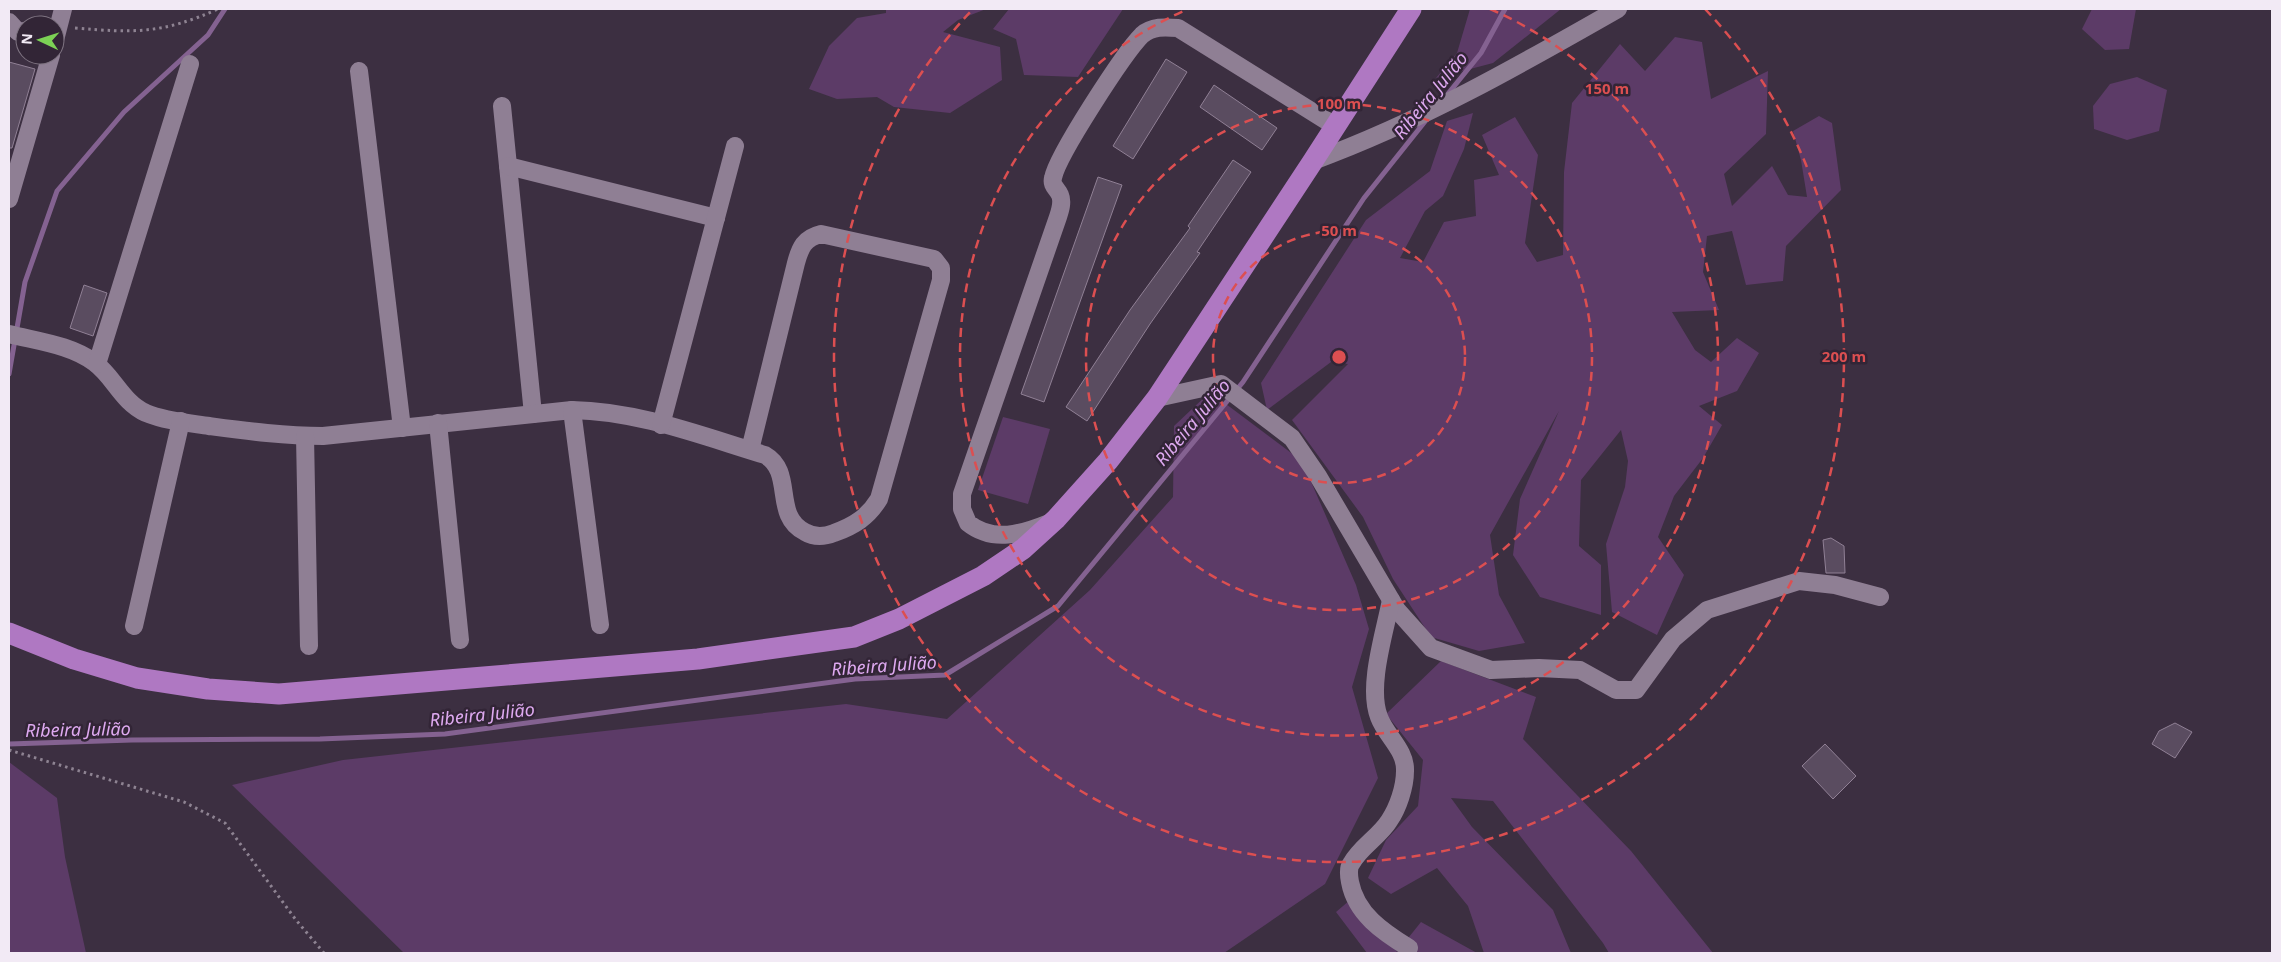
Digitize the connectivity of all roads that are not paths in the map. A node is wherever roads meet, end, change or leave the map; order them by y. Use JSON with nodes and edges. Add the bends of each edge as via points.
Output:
{"nodes":[{"id":1,"x":1411,"y":9,"type":"edge"},
{"id":2,"x":1618,"y":9,"type":"edge"},
{"id":3,"x":190,"y":64,"type":"dead end"},
{"id":4,"x":48,"y":65,"type":"edge"},
{"id":5,"x":359,"y":71,"type":"dead end"},
{"id":6,"x":502,"y":106,"type":"dead end"},
{"id":7,"x":1335,"y":126,"type":"junction"},
{"id":8,"x":735,"y":146,"type":"dead end"},
{"id":9,"x":1314,"y":161,"type":"junction"},
{"id":10,"x":508,"y":166,"type":"junction"},
{"id":11,"x":9,"y":200,"type":"edge"},
{"id":12,"x":716,"y":218,"type":"junction"},
{"id":13,"x":9,"y":334,"type":"edge"},
{"id":14,"x":97,"y":364,"type":"junction"},
{"id":15,"x":1157,"y":398,"type":"junction"},
{"id":16,"x":572,"y":410,"type":"junction"},
{"id":17,"x":533,"y":414,"type":"junction"},
{"id":18,"x":181,"y":421,"type":"junction"},
{"id":19,"x":438,"y":423,"type":"junction"},
{"id":20,"x":661,"y":425,"type":"junction"},
{"id":21,"x":402,"y":428,"type":"junction"},
{"id":22,"x":305,"y":436,"type":"junction"},
{"id":23,"x":750,"y":450,"type":"junction"},
{"id":24,"x":1056,"y":519,"type":"junction"},
{"id":25,"x":1880,"y":597,"type":"dead end"},
{"id":26,"x":1391,"y":600,"type":"junction"},
{"id":27,"x":600,"y":625,"type":"dead end"},
{"id":28,"x":134,"y":626,"type":"dead end"},
{"id":29,"x":9,"y":633,"type":"edge"},
{"id":30,"x":460,"y":640,"type":"dead end"},
{"id":31,"x":309,"y":646,"type":"dead end"},
{"id":32,"x":1409,"y":948,"type":"dead end"}],
"edges":[{"from":1,"to":7,"type":"main road"},
{"from":2,"to":9,"type":"street","via":[[1485,83],[1364,143]]},
{"from":3,"to":14,"type":"street"},
{"from":4,"to":11,"type":"street"},
{"from":5,"to":21,"type":"street"},
{"from":6,"to":10,"type":"street"},
{"from":7,"to":9,"type":"main road"},
{"from":7,"to":24,"type":"street","via":[[1178,28],[1158,27],[1143,34],[1115,72],[1054,173],[1052,182],[1061,198],[1058,217],[962,494],[962,508],[968,523],[990,534],[1004,536],[1032,530]]},
{"from":8,"to":12,"type":"street"},
{"from":9,"to":15,"type":"main road"},
{"from":10,"to":12,"type":"street"},
{"from":10,"to":17,"type":"street"},
{"from":12,"to":20,"type":"street"},
{"from":13,"to":14,"type":"street","via":[[53,345]]},
{"from":14,"to":18,"type":"street","via":[[133,406],[146,413]]},
{"from":15,"to":24,"type":"main road","via":[[1108,461]]},
{"from":15,"to":26,"type":"street","via":[[1221,384],[1292,438]]},
{"from":16,"to":17,"type":"street"},
{"from":16,"to":20,"type":"street","via":[[599,411]]},
{"from":16,"to":27,"type":"street"},
{"from":17,"to":19,"type":"street"},
{"from":18,"to":22,"type":"street","via":[[282,436]]},
{"from":18,"to":28,"type":"street"},
{"from":19,"to":21,"type":"street"},
{"from":19,"to":30,"type":"street"},
{"from":20,"to":23,"type":"street"},
{"from":21,"to":22,"type":"street"},
{"from":22,"to":31,"type":"street"},
{"from":23,"to":23,"type":"street","via":[[800,247],[810,237],[821,234],[934,259],[941,268],[941,280],[886,476],[870,514],[826,536],[812,536],[795,528],[788,515],[780,473],[774,460]]},
{"from":24,"to":29,"type":"main road","via":[[1023,549],[984,576],[868,632],[854,637],[698,659],[278,694],[208,689],[137,678],[74,659]]},
{"from":25,"to":26,"type":"street","via":[[1835,585],[1799,581],[1707,610],[1674,639],[1636,690],[1616,690],[1580,670],[1491,670],[1431,648]]},
{"from":26,"to":32,"type":"street","via":[[1377,672],[1376,700],[1379,717],[1405,760],[1405,773],[1389,822],[1350,865],[1349,879],[1352,894],[1363,912],[1386,934]]}]}
